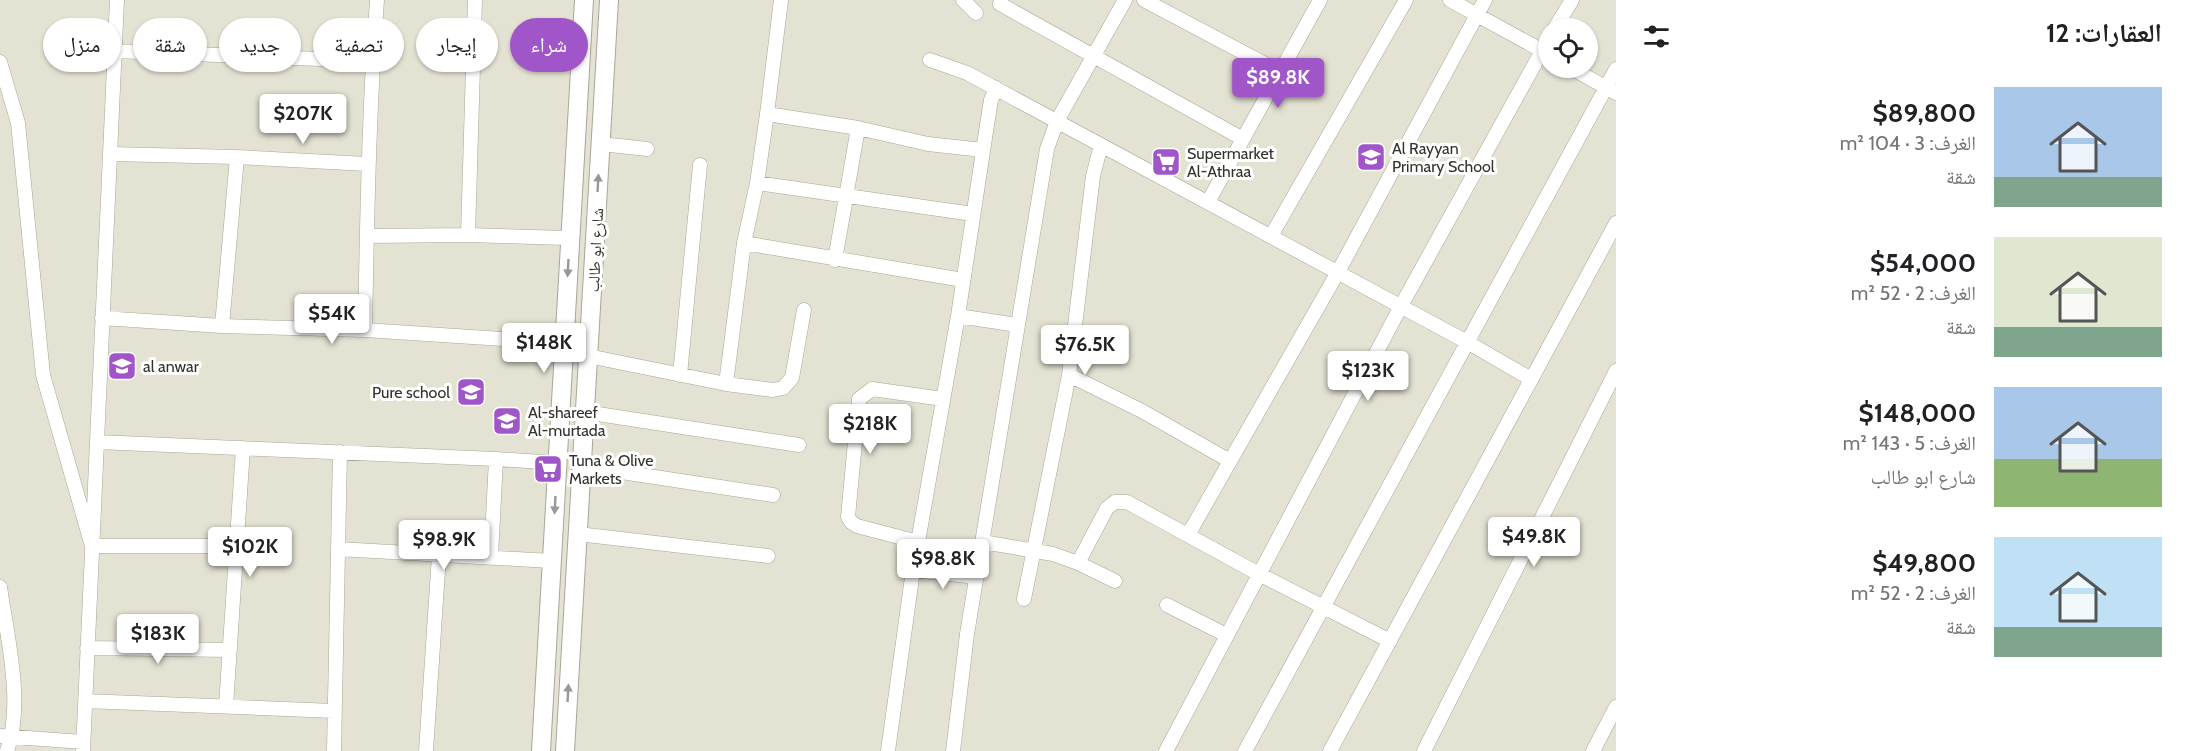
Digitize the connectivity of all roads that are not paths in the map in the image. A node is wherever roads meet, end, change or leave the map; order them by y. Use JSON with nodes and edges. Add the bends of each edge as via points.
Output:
{"nodes":[{"id":1,"x":117,"y":0,"type":"edge"},
{"id":2,"x":377,"y":0,"type":"edge"},
{"id":3,"x":475,"y":0,"type":"edge"},
{"id":4,"x":584,"y":0,"type":"edge"},
{"id":5,"x":609,"y":0,"type":"edge"},
{"id":6,"x":781,"y":0,"type":"edge"},
{"id":7,"x":963,"y":0,"type":"edge"},
{"id":8,"x":1125,"y":0,"type":"edge"},
{"id":9,"x":1144,"y":0,"type":"edge"},
{"id":10,"x":1303,"y":0,"type":"edge"},
{"id":11,"x":1406,"y":0,"type":"edge"},
{"id":12,"x":1450,"y":0,"type":"edge"},
{"id":13,"x":1485,"y":0,"type":"edge"},
{"id":14,"x":1572,"y":0,"type":"edge"},
{"id":15,"x":1318,"y":3,"type":"edge"},
{"id":16,"x":999,"y":4,"type":"dead end"},
{"id":17,"x":976,"y":13,"type":"dead end"},
{"id":18,"x":1477,"y":15,"type":"junction"},
{"id":19,"x":116,"y":18,"type":"edge"},
{"id":20,"x":376,"y":18,"type":"edge"},
{"id":21,"x":1561,"y":18,"type":"edge"},
{"id":22,"x":1538,"y":44,"type":"edge"},
{"id":23,"x":121,"y":51,"type":"edge"},
{"id":24,"x":1093,"y":57,"type":"junction"},
{"id":25,"x":313,"y":59,"type":"edge"},
{"id":26,"x":930,"y":60,"type":"dead end"},
{"id":27,"x":0,"y":62,"type":"edge"},
{"id":28,"x":1538,"y":62,"type":"edge"},
{"id":29,"x":1616,"y":69,"type":"edge"},
{"id":30,"x":113,"y":72,"type":"edge"},
{"id":31,"x":372,"y":72,"type":"edge"},
{"id":32,"x":1280,"y":72,"type":"junction"},
{"id":33,"x":1589,"y":78,"type":"edge"},
{"id":34,"x":996,"y":88,"type":"junction"},
{"id":35,"x":579,"y":89,"type":"junction"},
{"id":36,"x":604,"y":90,"type":"junction"},
{"id":37,"x":1611,"y":90,"type":"edge"},
{"id":38,"x":767,"y":114,"type":"junction"},
{"id":39,"x":1057,"y":121,"type":"junction"},
{"id":40,"x":858,"y":128,"type":"junction"},
{"id":41,"x":1243,"y":139,"type":"junction"},
{"id":42,"x":600,"y":144,"type":"junction"},
{"id":43,"x":1101,"y":144,"type":"junction"},
{"id":44,"x":647,"y":149,"type":"dead end"},
{"id":45,"x":983,"y":150,"type":"junction"},
{"id":46,"x":110,"y":154,"type":"junction"},
{"id":47,"x":237,"y":157,"type":"junction"},
{"id":48,"x":367,"y":164,"type":"junction"},
{"id":49,"x":700,"y":165,"type":"dead end"},
{"id":50,"x":756,"y":183,"type":"junction"},
{"id":51,"x":847,"y":196,"type":"junction"},
{"id":52,"x":1208,"y":202,"type":"junction"},
{"id":53,"x":973,"y":214,"type":"junction"},
{"id":54,"x":1616,"y":223,"type":"edge"},
{"id":55,"x":468,"y":235,"type":"junction"},
{"id":56,"x":367,"y":236,"type":"junction"},
{"id":57,"x":1271,"y":236,"type":"junction"},
{"id":58,"x":566,"y":238,"type":"dead end"},
{"id":59,"x":744,"y":243,"type":"junction"},
{"id":60,"x":835,"y":260,"type":"junction"},
{"id":61,"x":1338,"y":272,"type":"junction"},
{"id":62,"x":963,"y":280,"type":"junction"},
{"id":63,"x":1401,"y":306,"type":"junction"},
{"id":64,"x":804,"y":310,"type":"dead end"},
{"id":65,"x":958,"y":316,"type":"junction"},
{"id":66,"x":102,"y":318,"type":"junction"},
{"id":67,"x":1018,"y":325,"type":"junction"},
{"id":68,"x":222,"y":326,"type":"junction"},
{"id":69,"x":364,"y":330,"type":"junction"},
{"id":70,"x":1467,"y":342,"type":"junction"},
{"id":71,"x":564,"y":343,"type":"junction"},
{"id":72,"x":588,"y":356,"type":"junction"},
{"id":73,"x":1616,"y":371,"type":"edge"},
{"id":74,"x":680,"y":375,"type":"junction"},
{"id":75,"x":1069,"y":375,"type":"junction"},
{"id":76,"x":1531,"y":380,"type":"junction"},
{"id":77,"x":726,"y":384,"type":"junction"},
{"id":78,"x":943,"y":399,"type":"junction"},
{"id":79,"x":585,"y":412,"type":"junction"},
{"id":80,"x":97,"y":441,"type":"junction"},
{"id":81,"x":799,"y":445,"type":"dead end"},
{"id":82,"x":243,"y":448,"type":"junction"},
{"id":83,"x":340,"y":452,"type":"junction"},
{"id":84,"x":495,"y":459,"type":"junction"},
{"id":85,"x":1230,"y":461,"type":"junction"},
{"id":86,"x":557,"y":464,"type":"junction"},
{"id":87,"x":582,"y":466,"type":"junction"},
{"id":88,"x":772,"y":495,"type":"dead end"},
{"id":89,"x":578,"y":534,"type":"junction"},
{"id":90,"x":1188,"y":535,"type":"junction"},
{"id":91,"x":918,"y":542,"type":"junction"},
{"id":92,"x":983,"y":542,"type":"junction"},
{"id":93,"x":92,"y":546,"type":"junction"},
{"id":94,"x":237,"y":546,"type":"junction"},
{"id":95,"x":338,"y":549,"type":"junction"},
{"id":96,"x":1035,"y":551,"type":"junction"},
{"id":97,"x":439,"y":555,"type":"junction"},
{"id":98,"x":768,"y":556,"type":"dead end"},
{"id":99,"x":491,"y":557,"type":"junction"},
{"id":100,"x":551,"y":561,"type":"junction"},
{"id":101,"x":1078,"y":563,"type":"junction"},
{"id":102,"x":913,"y":570,"type":"junction"},
{"id":103,"x":1258,"y":574,"type":"junction"},
{"id":104,"x":977,"y":578,"type":"junction"},
{"id":105,"x":1115,"y":581,"type":"dead end"},
{"id":106,"x":0,"y":587,"type":"edge"},
{"id":107,"x":1024,"y":599,"type":"dead end"},
{"id":108,"x":1167,"y":605,"type":"dead end"},
{"id":109,"x":1322,"y":607,"type":"junction"},
{"id":110,"x":4,"y":634,"type":"edge"},
{"id":111,"x":1226,"y":635,"type":"junction"},
{"id":112,"x":1390,"y":641,"type":"junction"},
{"id":113,"x":87,"y":648,"type":"junction"},
{"id":114,"x":230,"y":650,"type":"junction"},
{"id":115,"x":7,"y":681,"type":"edge"},
{"id":116,"x":85,"y":701,"type":"junction"},
{"id":117,"x":226,"y":706,"type":"junction"},
{"id":118,"x":1616,"y":707,"type":"edge"},
{"id":119,"x":334,"y":711,"type":"junction"},
{"id":120,"x":6,"y":736,"type":"edge"},
{"id":121,"x":83,"y":746,"type":"edge"},
{"id":122,"x":7,"y":751,"type":"edge"},
{"id":123,"x":334,"y":751,"type":"edge"},
{"id":124,"x":426,"y":751,"type":"edge"},
{"id":125,"x":540,"y":751,"type":"edge"},
{"id":126,"x":565,"y":751,"type":"edge"},
{"id":127,"x":888,"y":751,"type":"edge"},
{"id":128,"x":953,"y":751,"type":"edge"},
{"id":129,"x":1166,"y":751,"type":"edge"},
{"id":130,"x":1245,"y":751,"type":"edge"},
{"id":131,"x":1330,"y":751,"type":"edge"},
{"id":132,"x":1424,"y":751,"type":"edge"},
{"id":133,"x":1593,"y":751,"type":"edge"}],
"edges":[{"from":1,"to":19,"type":"street"},
{"from":2,"to":20,"type":"street"},
{"from":3,"to":55,"type":"street"},
{"from":4,"to":35,"type":"street","name":"شارع ابو طالب"},
{"from":5,"to":36,"type":"street","name":"شارع ابو طالب"},
{"from":6,"to":38,"type":"street"},
{"from":7,"to":17,"type":"street"},
{"from":8,"to":24,"type":"street"},
{"from":9,"to":32,"type":"street"},
{"from":10,"to":15,"type":"street"},
{"from":11,"to":57,"type":"street"},
{"from":12,"to":18,"type":"street"},
{"from":13,"to":18,"type":"street"},
{"from":14,"to":21,"type":"street"},
{"from":15,"to":32,"type":"street"},
{"from":16,"to":24,"type":"street"},
{"from":18,"to":22,"type":"street"},
{"from":18,"to":61,"type":"street"},
{"from":23,"to":25,"type":"street"},
{"from":24,"to":39,"type":"street"},
{"from":24,"to":41,"type":"street"},
{"from":26,"to":34,"type":"street","via":[[967,72]]},
{"from":27,"to":93,"type":"street","via":[[18,123],[43,375]]},
{"from":28,"to":63,"type":"street"},
{"from":29,"to":37,"type":"street"},
{"from":30,"to":46,"type":"street"},
{"from":31,"to":48,"type":"street"},
{"from":32,"to":41,"type":"street"},
{"from":33,"to":37,"type":"street"},
{"from":34,"to":39,"type":"street"},
{"from":34,"to":45,"type":"street"},
{"from":35,"to":36,"type":"street"},
{"from":35,"to":71,"type":"street","name":"شارع ابو طالب","one_way":true},
{"from":36,"to":42,"type":"street","name":"شارع ابو طالب"},
{"from":37,"to":70,"type":"street"},
{"from":38,"to":40,"type":"street"},
{"from":38,"to":50,"type":"street"},
{"from":39,"to":43,"type":"street"},
{"from":39,"to":67,"type":"street","via":[[1047,149]]},
{"from":40,"to":45,"type":"street","via":[[928,144]]},
{"from":40,"to":51,"type":"street"},
{"from":41,"to":52,"type":"street"},
{"from":42,"to":44,"type":"street"},
{"from":72,"to":42,"type":"street","name":"شارع ابو طالب","one_way":true},
{"from":43,"to":52,"type":"street"},
{"from":43,"to":75,"type":"street","via":[[1093,176]]},
{"from":45,"to":53,"type":"street"},
{"from":46,"to":47,"type":"street"},
{"from":46,"to":66,"type":"street"},
{"from":47,"to":48,"type":"street"},
{"from":47,"to":68,"type":"street"},
{"from":48,"to":56,"type":"street"},
{"from":49,"to":74,"type":"street"},
{"from":50,"to":51,"type":"street"},
{"from":50,"to":59,"type":"street"},
{"from":51,"to":53,"type":"street"},
{"from":51,"to":60,"type":"street"},
{"from":52,"to":57,"type":"street"},
{"from":53,"to":62,"type":"street"},
{"from":54,"to":76,"type":"street"},
{"from":55,"to":56,"type":"street"},
{"from":55,"to":58,"type":"street"},
{"from":56,"to":69,"type":"street"},
{"from":57,"to":61,"type":"street"},
{"from":59,"to":60,"type":"street"},
{"from":59,"to":77,"type":"street"},
{"from":60,"to":62,"type":"street"},
{"from":61,"to":63,"type":"street"},
{"from":61,"to":85,"type":"street"},
{"from":62,"to":65,"type":"street"},
{"from":63,"to":70,"type":"street"},
{"from":63,"to":103,"type":"street"},
{"from":64,"to":77,"type":"street","via":[[792,378],[783,388]]},
{"from":65,"to":67,"type":"street"},
{"from":65,"to":78,"type":"street"},
{"from":66,"to":68,"type":"street"},
{"from":66,"to":80,"type":"street"},
{"from":67,"to":92,"type":"street"},
{"from":68,"to":69,"type":"street"},
{"from":69,"to":71,"type":"street"},
{"from":70,"to":76,"type":"street"},
{"from":70,"to":109,"type":"street"},
{"from":71,"to":86,"type":"street","name":"شارع ابو طالب"},
{"from":72,"to":74,"type":"street"},
{"from":72,"to":79,"type":"street","name":"شارع ابو طالب"},
{"from":73,"to":132,"type":"street"},
{"from":74,"to":77,"type":"street"},
{"from":75,"to":85,"type":"street"},
{"from":75,"to":96,"type":"street"},
{"from":76,"to":112,"type":"street"},
{"from":78,"to":91,"type":"street"},
{"from":78,"to":91,"type":"street","via":[[872,388],[859,399],[848,517],[857,526]]},
{"from":79,"to":81,"type":"street"},
{"from":79,"to":87,"type":"street","name":"شارع ابو طالب"},
{"from":80,"to":82,"type":"street"},
{"from":80,"to":93,"type":"street"},
{"from":82,"to":83,"type":"street"},
{"from":82,"to":94,"type":"street"},
{"from":83,"to":84,"type":"street"},
{"from":83,"to":95,"type":"street"},
{"from":84,"to":86,"type":"street"},
{"from":84,"to":99,"type":"street"},
{"from":85,"to":90,"type":"street"},
{"from":86,"to":100,"type":"street","name":"شارع ابو طالب","one_way":true},
{"from":87,"to":88,"type":"street"},
{"from":87,"to":89,"type":"street","name":"شارع ابو طالب"},
{"from":89,"to":98,"type":"street"},
{"from":126,"to":89,"type":"street","name":"شارع ابو طالب","one_way":true},
{"from":90,"to":101,"type":"street","via":[[1127,502],[1115,502],[1107,508]]},
{"from":90,"to":103,"type":"street"},
{"from":91,"to":102,"type":"street"},
{"from":92,"to":96,"type":"street"},
{"from":92,"to":104,"type":"street"},
{"from":93,"to":94,"type":"street"},
{"from":93,"to":113,"type":"street"},
{"from":94,"to":114,"type":"street"},
{"from":95,"to":97,"type":"street"},
{"from":95,"to":119,"type":"street"},
{"from":96,"to":101,"type":"street"},
{"from":96,"to":107,"type":"street"},
{"from":97,"to":99,"type":"street"},
{"from":97,"to":124,"type":"street"},
{"from":99,"to":100,"type":"street"},
{"from":100,"to":125,"type":"street","name":"شارع ابو طالب"},
{"from":101,"to":105,"type":"street"},
{"from":102,"to":104,"type":"street"},
{"from":102,"to":127,"type":"street"},
{"from":103,"to":109,"type":"street"},
{"from":103,"to":111,"type":"street"},
{"from":104,"to":128,"type":"street"},
{"from":106,"to":110,"type":"street"},
{"from":108,"to":111,"type":"street"},
{"from":109,"to":112,"type":"street"},
{"from":109,"to":130,"type":"street"},
{"from":110,"to":115,"type":"street"},
{"from":111,"to":129,"type":"street"},
{"from":112,"to":131,"type":"street"},
{"from":113,"to":114,"type":"street"},
{"from":113,"to":116,"type":"street"},
{"from":114,"to":117,"type":"street"},
{"from":115,"to":120,"type":"street"},
{"from":116,"to":117,"type":"street"},
{"from":116,"to":121,"type":"street"},
{"from":117,"to":119,"type":"street"},
{"from":118,"to":133,"type":"street"},
{"from":119,"to":123,"type":"street"},
{"from":120,"to":121,"type":"street"},
{"from":120,"to":122,"type":"street"}]}
